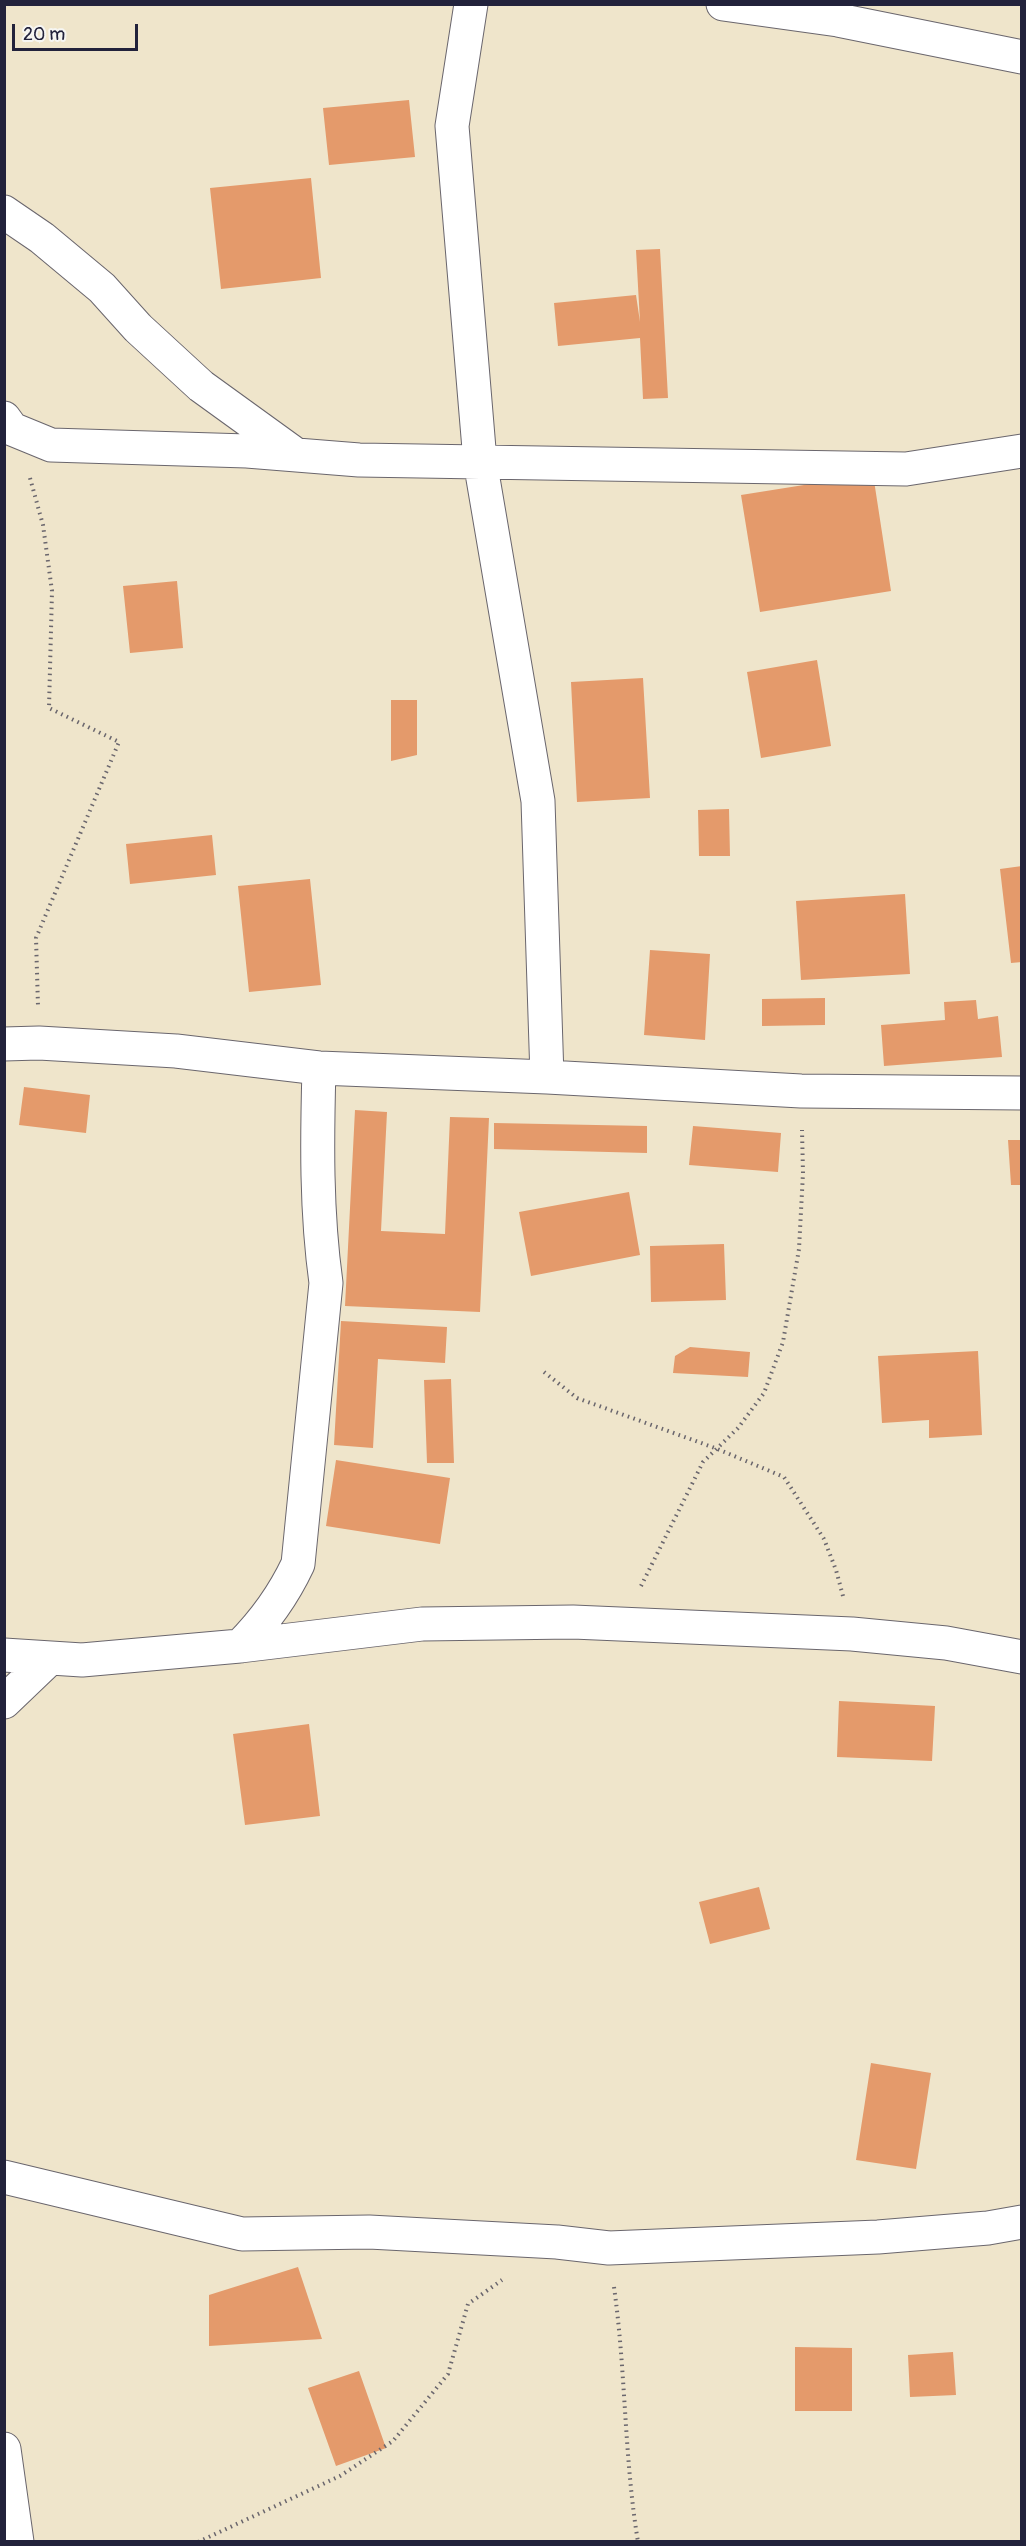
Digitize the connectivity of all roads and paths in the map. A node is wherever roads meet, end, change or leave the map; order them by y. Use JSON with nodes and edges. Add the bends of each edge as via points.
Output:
{"nodes":[{"id":1,"x":471,"y":4,"type":"edge"},
{"id":2,"x":723,"y":4,"type":"edge"},
{"id":3,"x":1022,"y":57,"type":"edge"},
{"id":4,"x":4,"y":212,"type":"edge"},
{"id":5,"x":4,"y":418,"type":"edge"},
{"id":6,"x":25,"y":446,"type":"edge"},
{"id":7,"x":1022,"y":451,"type":"edge"},
{"id":8,"x":296,"y":455,"type":"junction"},
{"id":9,"x":480,"y":461,"type":"junction"},
{"id":10,"x":39,"y":1043,"type":"junction"},
{"id":11,"x":4,"y":1044,"type":"edge"},
{"id":12,"x":320,"y":1068,"type":"junction"},
{"id":13,"x":547,"y":1077,"type":"junction"},
{"id":14,"x":801,"y":1091,"type":"junction"},
{"id":15,"x":1022,"y":1093,"type":"edge"},
{"id":16,"x":544,"y":1372,"type":"dead end"},
{"id":17,"x":715,"y":1448,"type":"junction"},
{"id":18,"x":624,"y":1626,"type":"junction"},
{"id":19,"x":852,"y":1634,"type":"junction"},
{"id":20,"x":240,"y":1646,"type":"junction"},
{"id":21,"x":4,"y":1655,"type":"edge"},
{"id":22,"x":1022,"y":1657,"type":"edge"},
{"id":23,"x":50,"y":1658,"type":"junction"},
{"id":24,"x":4,"y":1702,"type":"edge"},
{"id":25,"x":4,"y":2177,"type":"edge"},
{"id":26,"x":1022,"y":2222,"type":"edge"},
{"id":27,"x":609,"y":2248,"type":"junction"},
{"id":28,"x":503,"y":2279,"type":"dead end"},
{"id":29,"x":4,"y":2449,"type":"edge"},
{"id":30,"x":17,"y":2541,"type":"edge"},
{"id":31,"x":198,"y":2541,"type":"edge"},
{"id":32,"x":638,"y":2541,"type":"edge"}],
"edges":[{"from":1,"to":9,"type":"street","via":[[452,126]]},
{"from":2,"to":3,"type":"street","via":[[838,20]]},
{"from":4,"to":8,"type":"street","via":[[102,288],[138,328],[201,386]]},
{"from":5,"to":6,"type":"street"},
{"from":6,"to":8,"type":"street"},
{"from":6,"to":10,"type":"path","via":[[52,591],[49,708],[119,742],[36,938]]},
{"from":7,"to":9,"type":"street","via":[[906,469]]},
{"from":8,"to":9,"type":"street"},
{"from":9,"to":13,"type":"street","via":[[538,801]]},
{"from":10,"to":11,"type":"street"},
{"from":10,"to":12,"type":"street","via":[[176,1051]]},
{"from":12,"to":13,"type":"street"},
{"from":12,"to":20,"type":"street","via":[[317,1163],[326,1283],[298,1564],[263,1624]]},
{"from":13,"to":14,"type":"street"},
{"from":14,"to":15,"type":"street"},
{"from":14,"to":17,"type":"path","via":[[803,1173],[799,1249],[783,1342],[764,1393],[738,1428]]},
{"from":16,"to":17,"type":"path","via":[[577,1398]]},
{"from":17,"to":18,"type":"path","via":[[703,1462],[673,1518]]},
{"from":17,"to":19,"type":"path","via":[[784,1478],[824,1539]]},
{"from":18,"to":19,"type":"street"},
{"from":18,"to":20,"type":"street","via":[[573,1622],[422,1624]]},
{"from":19,"to":22,"type":"street","via":[[946,1643]]},
{"from":20,"to":23,"type":"street","via":[[82,1660]]},
{"from":21,"to":23,"type":"street"},
{"from":23,"to":24,"type":"street"},
{"from":25,"to":27,"type":"street","via":[[242,2234],[369,2232]]},
{"from":26,"to":27,"type":"street","via":[[878,2237]]},
{"from":27,"to":32,"type":"path","via":[[620,2324],[631,2496]]},
{"from":28,"to":31,"type":"path","via":[[468,2304],[448,2374],[393,2441],[340,2476]]},
{"from":29,"to":30,"type":"street"}]}
